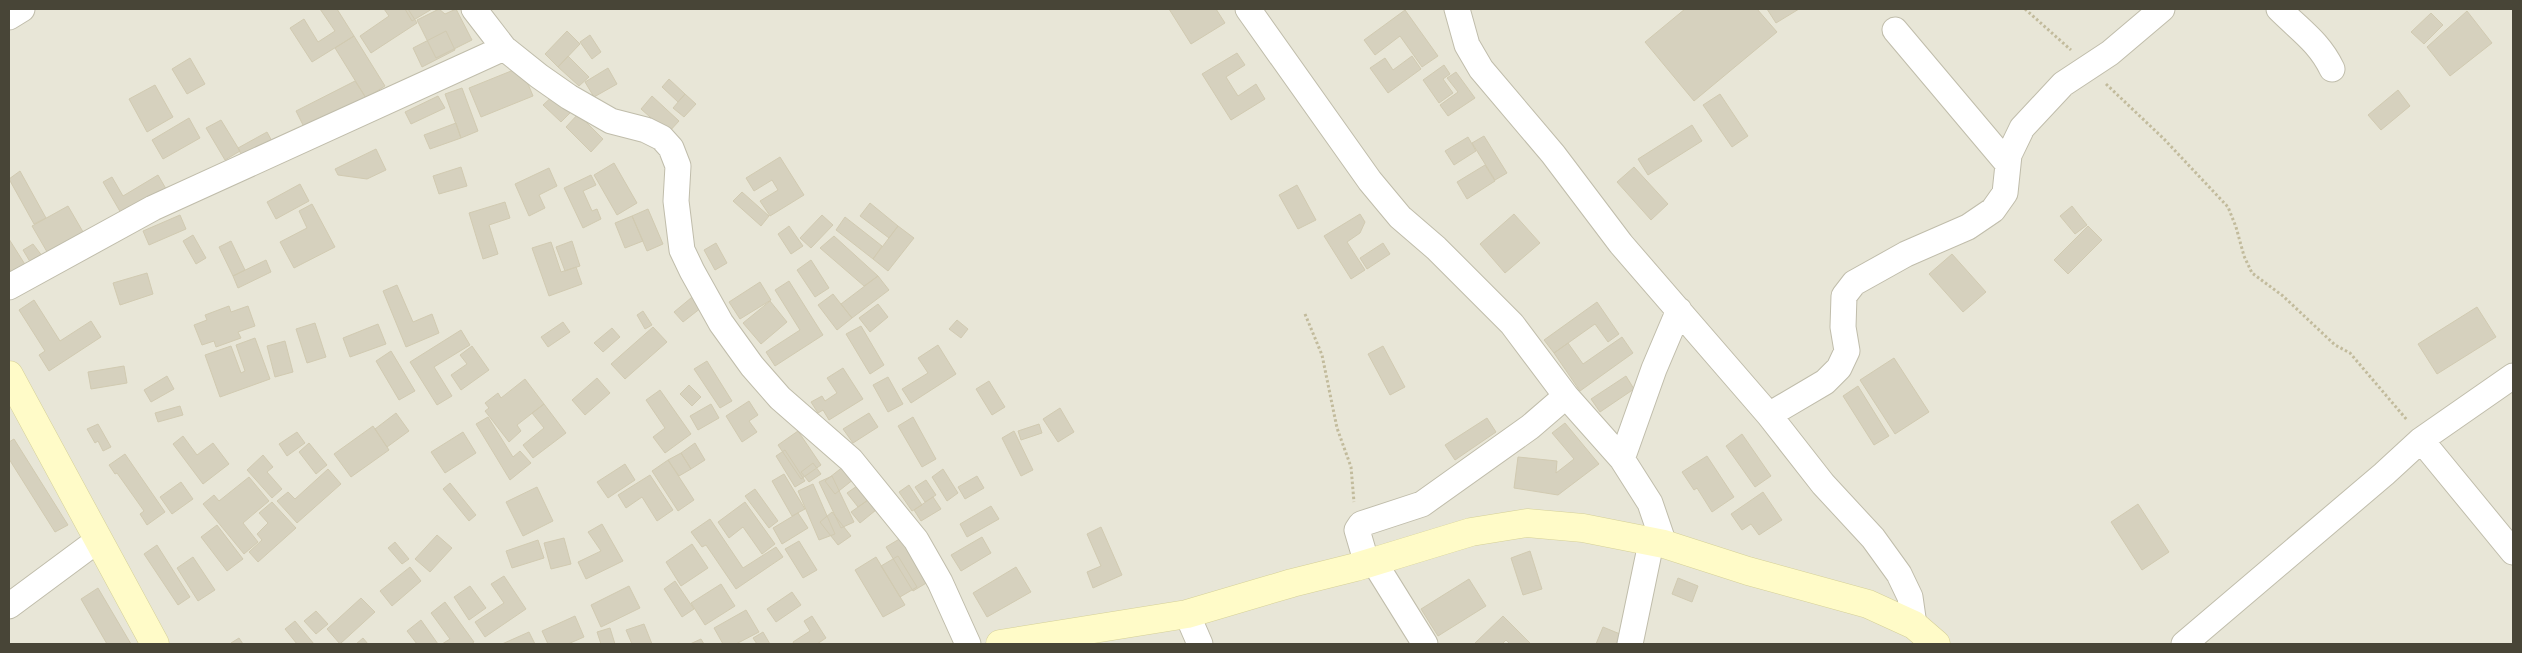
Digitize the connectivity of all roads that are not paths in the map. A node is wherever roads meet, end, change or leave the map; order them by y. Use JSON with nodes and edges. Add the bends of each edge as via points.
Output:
{"nodes":[{"id":1,"x":22,"y":9,"type":"edge"},
{"id":2,"x":474,"y":9,"type":"edge"},
{"id":3,"x":1248,"y":9,"type":"edge"},
{"id":4,"x":1457,"y":9,"type":"edge"},
{"id":5,"x":2162,"y":9,"type":"edge"},
{"id":6,"x":2280,"y":9,"type":"edge"},
{"id":7,"x":9,"y":17,"type":"edge"},
{"id":8,"x":1896,"y":30,"type":"dead end"},
{"id":9,"x":504,"y":48,"type":"junction"},
{"id":10,"x":2332,"y":70,"type":"dead end"},
{"id":11,"x":2007,"y":164,"type":"junction"},
{"id":12,"x":9,"y":287,"type":"edge"},
{"id":13,"x":1679,"y":310,"type":"junction"},
{"id":14,"x":9,"y":375,"type":"edge"},
{"id":15,"x":2513,"y":376,"type":"edge"},
{"id":16,"x":1566,"y":396,"type":"junction"},
{"id":17,"x":1769,"y":415,"type":"junction"},
{"id":18,"x":2424,"y":437,"type":"junction"},
{"id":19,"x":1622,"y":459,"type":"junction"},
{"id":20,"x":98,"y":540,"type":"junction"},
{"id":21,"x":1657,"y":543,"type":"junction"},
{"id":22,"x":2513,"y":552,"type":"edge"},
{"id":23,"x":1370,"y":563,"type":"junction"},
{"id":24,"x":9,"y":606,"type":"edge"},
{"id":25,"x":1187,"y":614,"type":"junction"},
{"id":26,"x":1914,"y":625,"type":"junction"},
{"id":27,"x":155,"y":644,"type":"edge"},
{"id":28,"x":968,"y":644,"type":"edge"},
{"id":29,"x":1000,"y":644,"type":"edge"},
{"id":30,"x":1200,"y":644,"type":"edge"},
{"id":31,"x":1424,"y":644,"type":"edge"},
{"id":32,"x":1630,"y":644,"type":"edge"},
{"id":33,"x":1936,"y":644,"type":"edge"},
{"id":34,"x":2184,"y":644,"type":"edge"}],
"edges":[{"from":1,"to":7,"type":"street"},
{"from":2,"to":9,"type":"street"},
{"from":3,"to":16,"type":"street","via":[[1370,181],[1400,216],[1512,324]]},
{"from":4,"to":13,"type":"street","via":[[1467,45],[1481,69],[1553,154],[1621,244]]},
{"from":5,"to":11,"type":"street","via":[[2110,53],[2063,84],[2022,128],[2008,155]]},
{"from":6,"to":10,"type":"street","via":[[2312,38]]},
{"from":8,"to":11,"type":"street"},
{"from":9,"to":12,"type":"street","via":[[153,208]]},
{"from":9,"to":28,"type":"street","via":[[569,97],[611,121],[646,130],[662,138],[671,148],[678,166],[676,201],[682,250],[721,323],[780,398],[851,460],[916,540],[940,582]]},
{"from":11,"to":17,"type":"street","via":[[2005,193],[1994,210],[1968,227],[1906,254],[1854,283],[1844,296],[1843,327],[1847,351],[1840,368],[1826,382]]},
{"from":13,"to":17,"type":"street"},
{"from":13,"to":19,"type":"street","via":[[1654,368]]},
{"from":14,"to":20,"type":"street"},
{"from":15,"to":18,"type":"street"},
{"from":16,"to":19,"type":"street"},
{"from":16,"to":23,"type":"street","via":[[1530,427],[1422,504],[1361,524],[1357,530]]},
{"from":17,"to":26,"type":"street","via":[[1822,484],[1873,538],[1899,574],[1910,597]]},
{"from":18,"to":22,"type":"street"},
{"from":18,"to":34,"type":"street"},
{"from":19,"to":21,"type":"street","via":[[1650,503]]},
{"from":20,"to":24,"type":"street"},
{"from":20,"to":27,"type":"street"},
{"from":21,"to":23,"type":"street","via":[[1583,528],[1527,523],[1471,532]]},
{"from":21,"to":26,"type":"street","via":[[1868,604]]},
{"from":21,"to":32,"type":"street"},
{"from":23,"to":25,"type":"street"},
{"from":23,"to":31,"type":"street"},
{"from":25,"to":29,"type":"street"},
{"from":25,"to":30,"type":"street"},
{"from":26,"to":33,"type":"street"}]}
